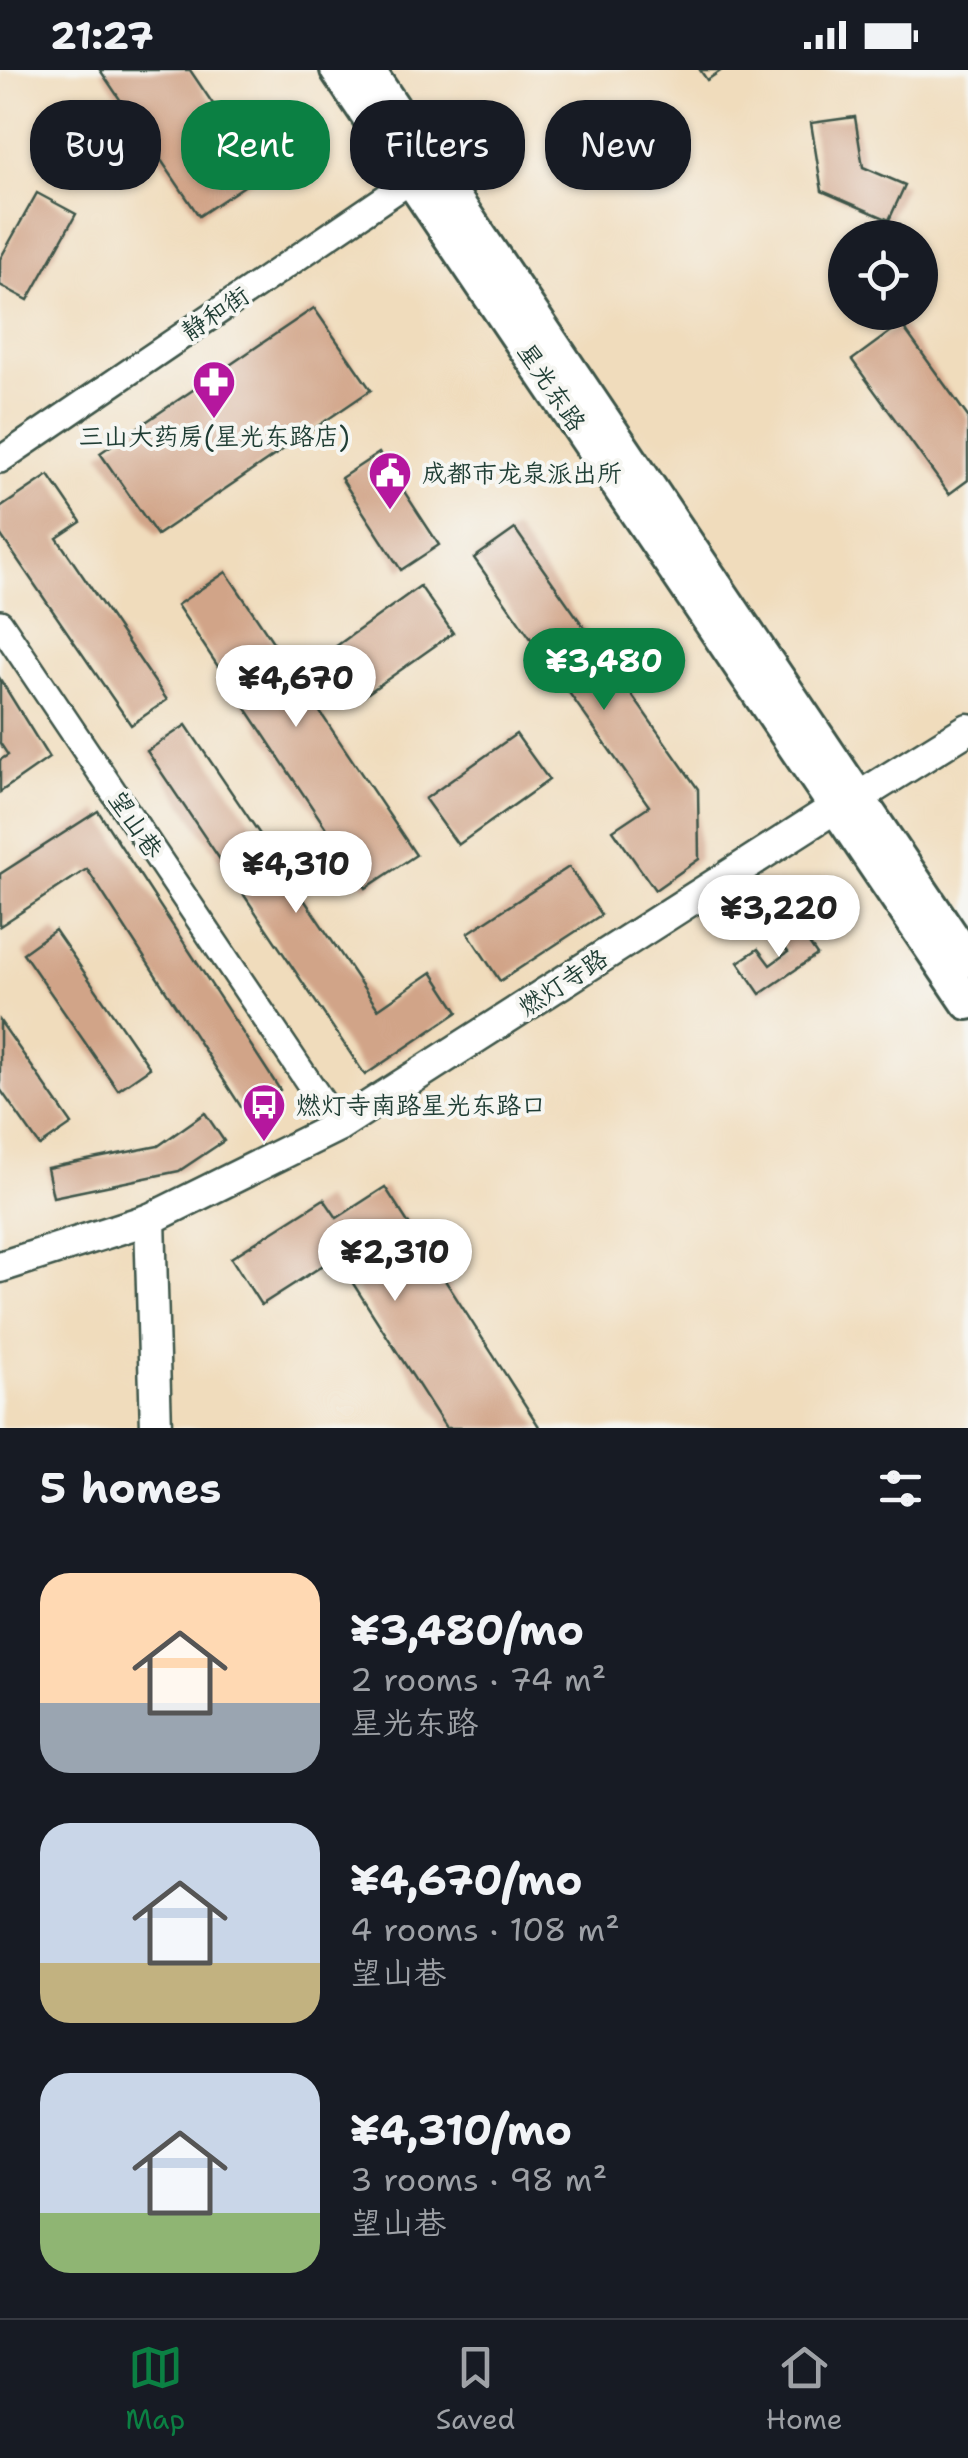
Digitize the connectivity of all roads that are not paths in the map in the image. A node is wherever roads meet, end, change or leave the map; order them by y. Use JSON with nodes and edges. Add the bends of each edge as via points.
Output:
{"nodes":[{"id":1,"x":337,"y":70,"type":"edge"},
{"id":2,"x":368,"y":70,"type":"edge"},
{"id":3,"x":361,"y":100,"type":"edge"},
{"id":4,"x":383,"y":100,"type":"edge"},
{"id":5,"x":396,"y":190,"type":"edge"},
{"id":6,"x":433,"y":190,"type":"edge"},
{"id":7,"x":0,"y":460,"type":"edge"},
{"id":8,"x":0,"y":623,"type":"edge"},
{"id":9,"x":968,"y":729,"type":"edge"},
{"id":10,"x":848,"y":802,"type":"junction"},
{"id":11,"x":968,"y":960,"type":"edge"},
{"id":12,"x":968,"y":1003,"type":"edge"},
{"id":13,"x":338,"y":1126,"type":"junction"},
{"id":14,"x":150,"y":1219,"type":"junction"},
{"id":15,"x":0,"y":1267,"type":"edge"},
{"id":16,"x":156,"y":1428,"type":"edge"}],
"edges":[{"from":1,"to":3,"type":"main road","name":"星光东路"},
{"from":2,"to":4,"type":"main road","name":"星光东路"},
{"from":5,"to":7,"type":"street","name":"静和街"},
{"from":6,"to":10,"type":"main road","name":"星光东路"},
{"from":8,"to":13,"type":"street","name":"望山巷"},
{"from":9,"to":10,"type":"street","name":"燃灯寺路"},
{"from":10,"to":11,"type":"main road","name":"星光东路"},
{"from":10,"to":12,"type":"main road","name":"星光东路"},
{"from":10,"to":13,"type":"street","name":"燃灯寺路"},
{"from":13,"to":14,"type":"street","name":"燃灯寺路"},
{"from":14,"to":15,"type":"street","name":"燃灯寺路"},
{"from":14,"to":16,"type":"street"}]}
